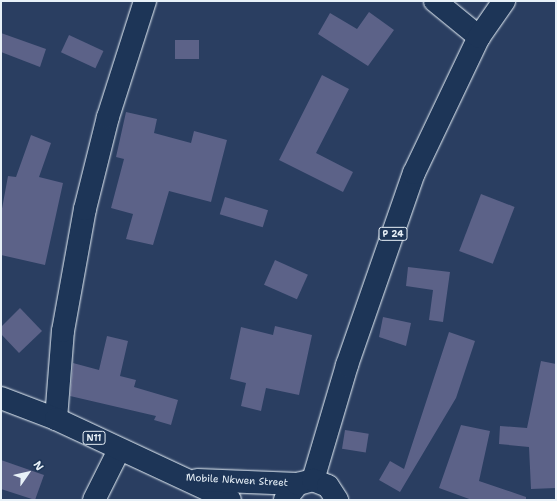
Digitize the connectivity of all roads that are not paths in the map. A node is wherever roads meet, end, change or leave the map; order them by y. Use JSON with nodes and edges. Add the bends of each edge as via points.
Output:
{"nodes":[{"id":1,"x":145,"y":1,"type":"edge"},
{"id":2,"x":435,"y":1,"type":"edge"},
{"id":3,"x":504,"y":1,"type":"edge"},
{"id":4,"x":479,"y":37,"type":"junction"},
{"id":5,"x":1,"y":398,"type":"edge"},
{"id":6,"x":56,"y":419,"type":"junction"},
{"id":7,"x":119,"y":450,"type":"junction"},
{"id":8,"x":185,"y":479,"type":"junction"},
{"id":9,"x":299,"y":488,"type":"edge"},
{"id":10,"x":94,"y":500,"type":"edge"},
{"id":11,"x":230,"y":500,"type":"edge"},
{"id":12,"x":338,"y":500,"type":"edge"}],
"edges":[{"from":1,"to":6,"type":"main road","via":[[108,117],[85,209],[63,331]]},
{"from":2,"to":4,"type":"main road"},
{"from":3,"to":4,"type":"main road","number":"P 24"},
{"from":4,"to":9,"type":"main road","number":"P 24","via":[[414,173],[347,365]]},
{"from":5,"to":6,"type":"main road","name":"Mobile Nkwen Street","number":"N11"},
{"from":6,"to":7,"type":"main road","name":"Mobile Nkwen Street","number":"N11"},
{"from":7,"to":8,"type":"main road","name":"Mobile Nkwen Street","number":"N11"},
{"from":7,"to":10,"type":"main road"},
{"from":8,"to":9,"type":"main road","name":"Mobile Nkwen Street","number":"N11"},
{"from":8,"to":11,"type":"main road"},
{"from":9,"to":12,"type":"main road","via":[[328,486]]}]}
